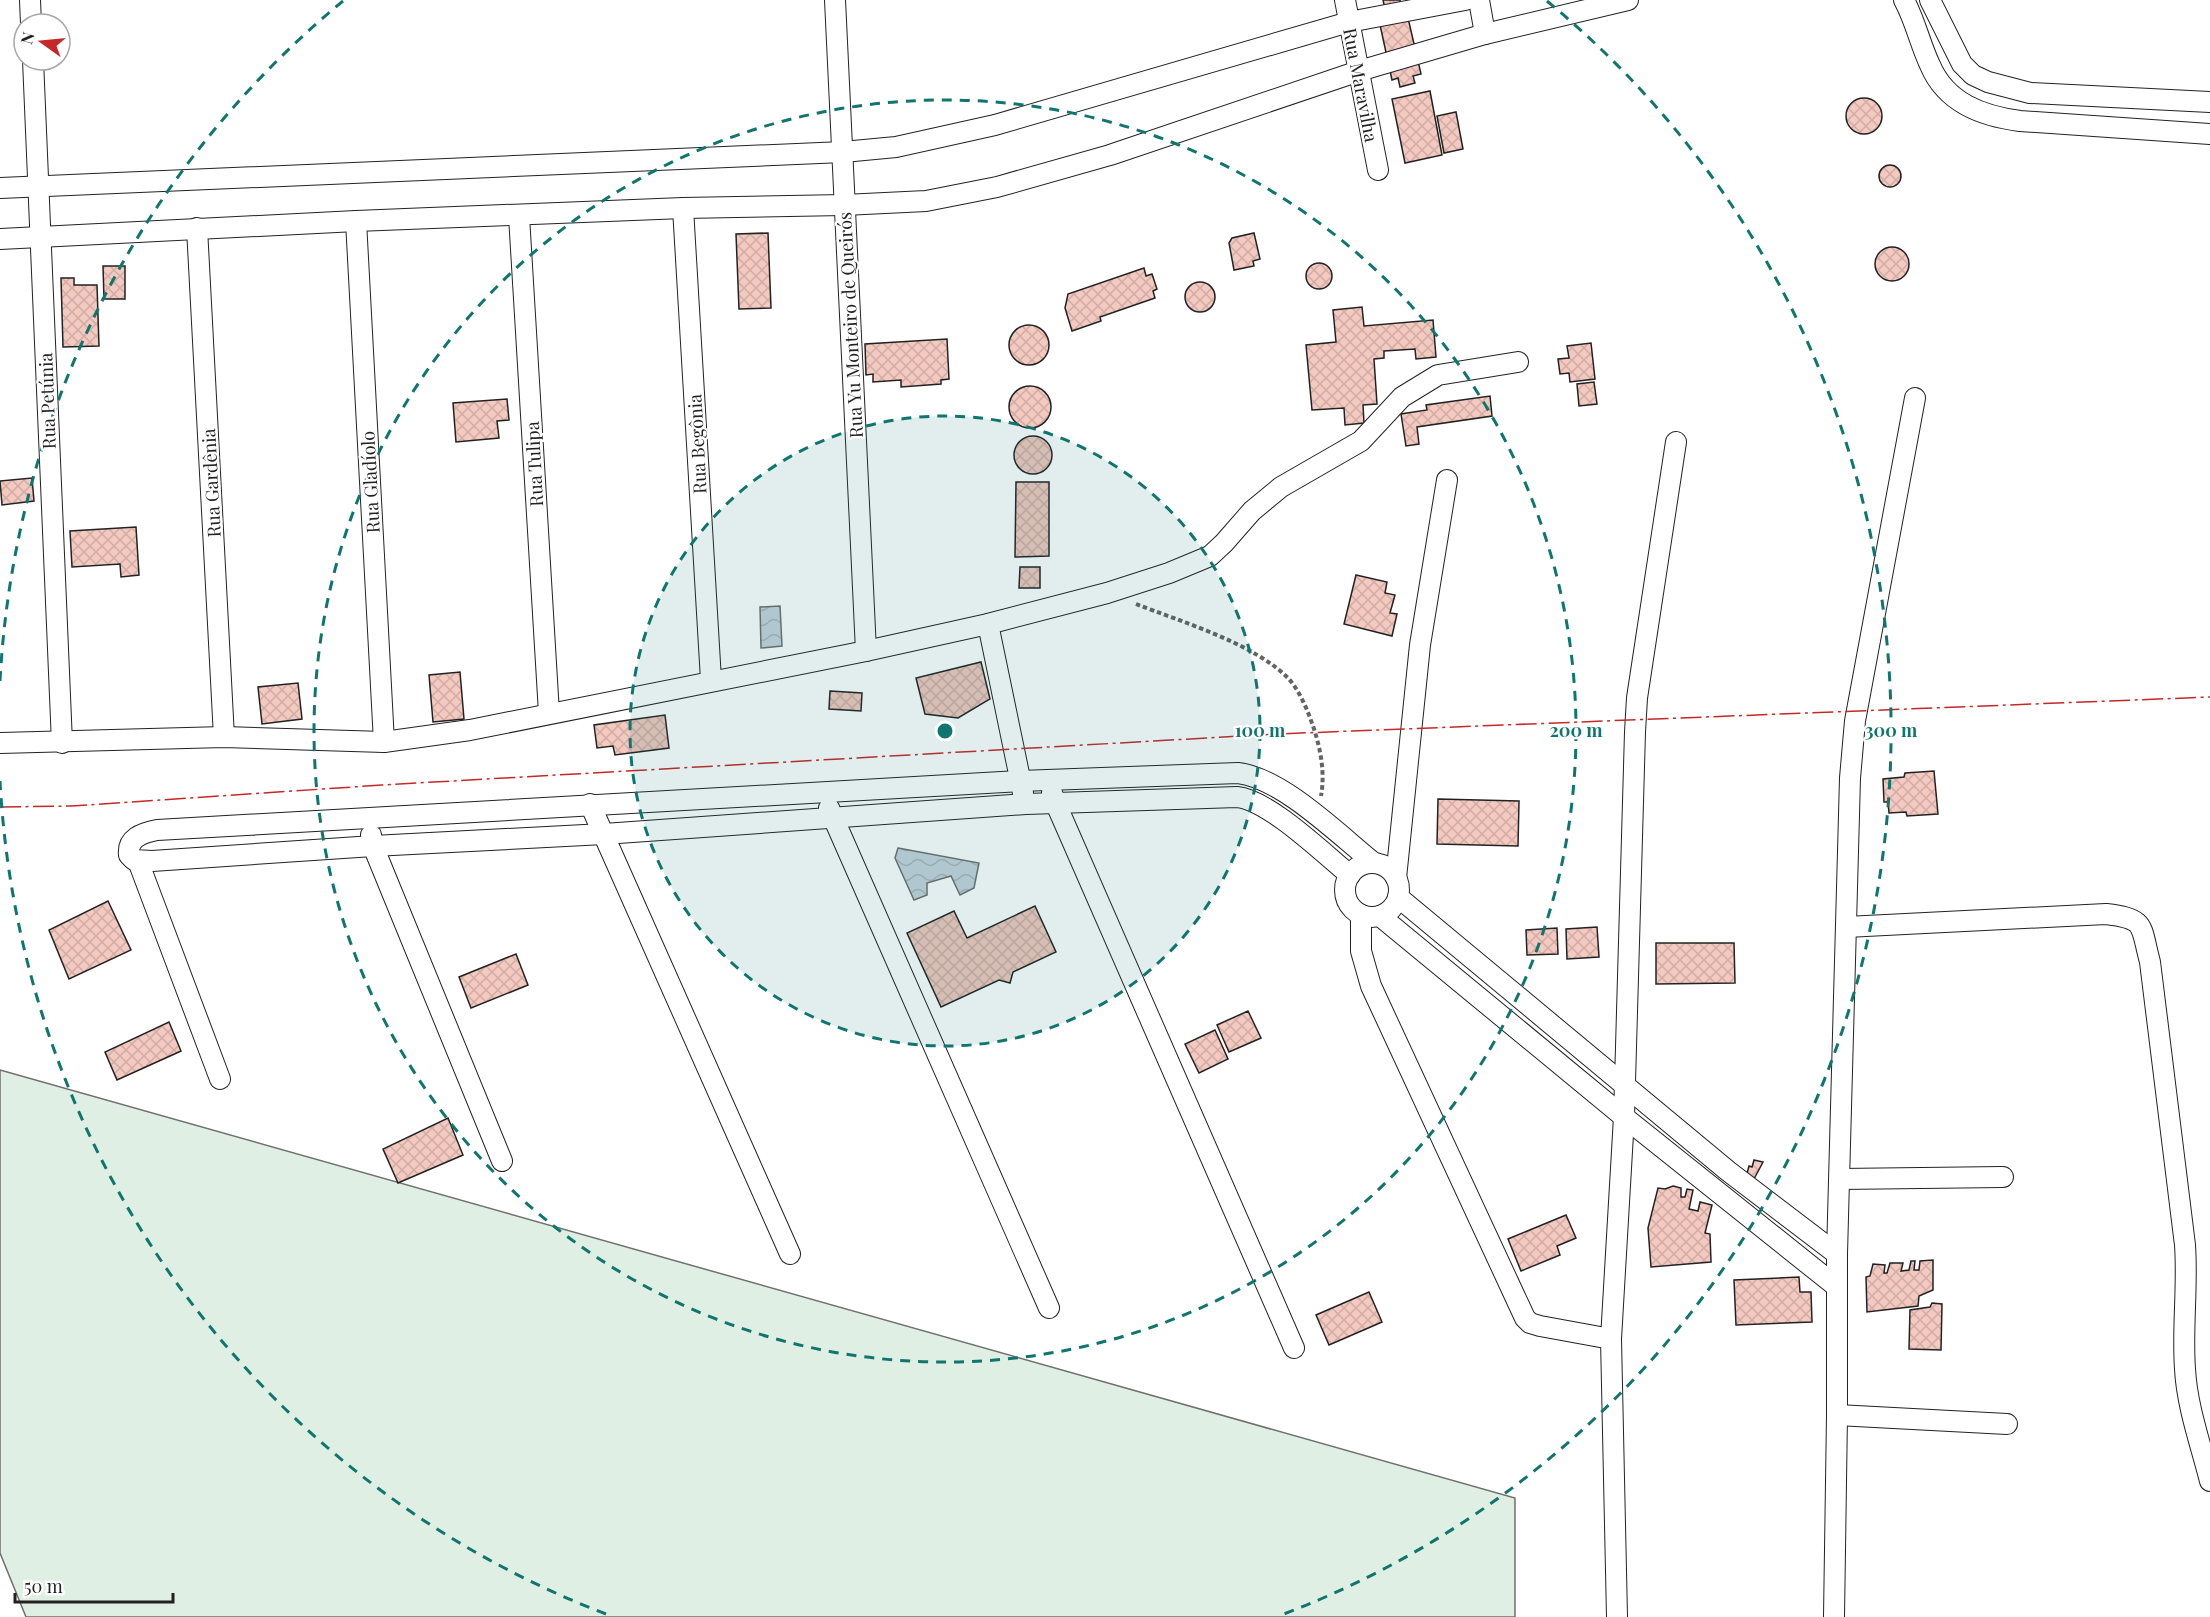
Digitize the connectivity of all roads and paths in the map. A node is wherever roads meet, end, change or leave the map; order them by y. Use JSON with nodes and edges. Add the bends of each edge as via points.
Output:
{"nodes":[{"id":1,"x":835,"y":0,"type":"edge"},
{"id":2,"x":1345,"y":0,"type":"edge"},
{"id":3,"x":1465,"y":0,"type":"edge"},
{"id":4,"x":1479,"y":0,"type":"edge"},
{"id":5,"x":1628,"y":0,"type":"edge"},
{"id":6,"x":1904,"y":0,"type":"edge"},
{"id":7,"x":1930,"y":0,"type":"edge"},
{"id":8,"x":1349,"y":21,"type":"junction"},
{"id":9,"x":1485,"y":34,"type":"junction"},
{"id":10,"x":1359,"y":71,"type":"junction"},
{"id":11,"x":33,"y":72,"type":"edge"},
{"id":12,"x":2210,"y":102,"type":"edge"},
{"id":13,"x":2210,"y":134,"type":"edge"},
{"id":14,"x":843,"y":152,"type":"junction"},
{"id":15,"x":1378,"y":170,"type":"dead end"},
{"id":16,"x":38,"y":187,"type":"junction"},
{"id":17,"x":0,"y":188,"type":"edge"},
{"id":18,"x":844,"y":205,"type":"junction"},
{"id":19,"x":683,"y":208,"type":"junction"},
{"id":20,"x":519,"y":216,"type":"junction"},
{"id":21,"x":356,"y":222,"type":"junction"},
{"id":22,"x":197,"y":228,"type":"junction"},
{"id":23,"x":40,"y":237,"type":"junction"},
{"id":24,"x":0,"y":239,"type":"edge"},
{"id":25,"x":1518,"y":362,"type":"dead end"},
{"id":26,"x":1915,"y":398,"type":"dead end"},
{"id":27,"x":1676,"y":442,"type":"dead end"},
{"id":28,"x":1447,"y":480,"type":"dead end"},
{"id":29,"x":1107,"y":593,"type":"junction"},
{"id":30,"x":988,"y":624,"type":"junction"},
{"id":31,"x":866,"y":651,"type":"junction"},
{"id":32,"x":711,"y":680,"type":"junction"},
{"id":33,"x":549,"y":713,"type":"junction"},
{"id":34,"x":224,"y":737,"type":"junction"},
{"id":35,"x":384,"y":742,"type":"junction"},
{"id":36,"x":0,"y":743,"type":"edge"},
{"id":37,"x":62,"y":743,"type":"junction"},
{"id":38,"x":1049,"y":780,"type":"junction"},
{"id":39,"x":1020,"y":781,"type":"junction"},
{"id":40,"x":825,"y":792,"type":"junction"},
{"id":41,"x":590,"y":804,"type":"junction"},
{"id":42,"x":1026,"y":804,"type":"junction"},
{"id":43,"x":1056,"y":804,"type":"junction"},
{"id":44,"x":1317,"y":817,"type":"junction"},
{"id":45,"x":832,"y":818,"type":"junction"},
{"id":46,"x":368,"y":819,"type":"junction"},
{"id":47,"x":604,"y":834,"type":"junction"},
{"id":48,"x":373,"y":846,"type":"junction"},
{"id":49,"x":138,"y":861,"type":"junction"},
{"id":50,"x":1374,"y":863,"type":"junction"},
{"id":51,"x":1350,"y":875,"type":"junction"},
{"id":52,"x":1397,"y":888,"type":"junction"},
{"id":53,"x":1370,"y":916,"type":"junction"},
{"id":54,"x":1846,"y":927,"type":"junction"},
{"id":55,"x":220,"y":1079,"type":"dead end"},
{"id":56,"x":1625,"y":1084,"type":"junction"},
{"id":57,"x":1624,"y":1117,"type":"junction"},
{"id":58,"x":502,"y":1161,"type":"dead end"},
{"id":59,"x":2003,"y":1177,"type":"dead end"},
{"id":60,"x":1840,"y":1179,"type":"junction"},
{"id":61,"x":790,"y":1254,"type":"dead end"},
{"id":62,"x":1837,"y":1254,"type":"junction"},
{"id":63,"x":1837,"y":1287,"type":"junction"},
{"id":64,"x":1049,"y":1308,"type":"dead end"},
{"id":65,"x":1611,"y":1339,"type":"junction"},
{"id":66,"x":1294,"y":1348,"type":"dead end"},
{"id":67,"x":1837,"y":1415,"type":"junction"},
{"id":68,"x":2007,"y":1424,"type":"dead end"},
{"id":69,"x":2210,"y":1481,"type":"edge"},
{"id":70,"x":1617,"y":1617,"type":"edge"},
{"id":71,"x":1834,"y":1617,"type":"edge"}],
"edges":[{"from":1,"to":14,"type":"street","name":"Rua Yu Monteiro de Queirós"},
{"from":2,"to":8,"type":"street","name":"Rua Maravilha"},
{"from":3,"to":8,"type":"street"},
{"from":4,"to":9,"type":"street"},
{"from":5,"to":9,"type":"street"},
{"from":6,"to":13,"type":"street","via":[[1930,67],[1942,85],[1957,100],[1979,112],[2020,122]]},
{"from":7,"to":12,"type":"street","via":[[1962,64],[1988,82],[2030,93]]},
{"from":8,"to":10,"type":"street","name":"Rua Maravilha"},
{"from":8,"to":14,"type":"street","via":[[995,125],[896,147]]},
{"from":9,"to":10,"type":"street"},
{"from":10,"to":15,"type":"street","name":"Rua Maravilha"},
{"from":10,"to":18,"type":"street","via":[[1110,155],[997,187],[926,201]]},
{"from":11,"to":16,"type":"street","name":"Rua Petúnia"},
{"from":14,"to":16,"type":"street"},
{"from":14,"to":18,"type":"street","name":"Rua Yu Monteiro de Queirós"},
{"from":16,"to":17,"type":"street"},
{"from":16,"to":23,"type":"street","name":"Rua Petúnia"},
{"from":18,"to":19,"type":"street"},
{"from":18,"to":31,"type":"street","name":"Rua Yu Monteiro de Queirós"},
{"from":19,"to":20,"type":"street"},
{"from":19,"to":32,"type":"street","name":"Rua Begônia"},
{"from":20,"to":21,"type":"street"},
{"from":20,"to":33,"type":"street","name":"Rua Tulipa"},
{"from":21,"to":22,"type":"street"},
{"from":21,"to":35,"type":"street","name":"Rua Gladíolo"},
{"from":22,"to":23,"type":"street"},
{"from":22,"to":34,"type":"street","name":"Rua Gardênia"},
{"from":23,"to":24,"type":"street"},
{"from":23,"to":37,"type":"street","name":"Rua Petúnia"},
{"from":25,"to":29,"type":"street","via":[[1438,375],[1402,397],[1361,441],[1281,487],[1251,511],[1210,556]]},
{"from":26,"to":54,"type":"street","via":[[1855,721]]},
{"from":27,"to":56,"type":"street","via":[[1637,698]]},
{"from":28,"to":52,"type":"street","via":[[1420,645]]},
{"from":29,"to":30,"type":"street"},
{"from":29,"to":44,"type":"path","via":[[1223,638],[1289,679],[1297,689],[1319,746],[1322,777]]},
{"from":30,"to":31,"type":"street"},
{"from":30,"to":39,"type":"street"},
{"from":31,"to":32,"type":"street"},
{"from":32,"to":33,"type":"street"},
{"from":33,"to":35,"type":"street"},
{"from":34,"to":35,"type":"street"},
{"from":34,"to":37,"type":"street"},
{"from":36,"to":37,"type":"street"},
{"from":38,"to":39,"type":"street"},
{"from":38,"to":43,"type":"street"},
{"from":38,"to":44,"type":"street","via":[[1248,774],[1276,787]]},
{"from":39,"to":40,"type":"street"},
{"from":39,"to":42,"type":"street"},
{"from":40,"to":41,"type":"street"},
{"from":40,"to":45,"type":"street"},
{"from":41,"to":46,"type":"street"},
{"from":41,"to":47,"type":"street"},
{"from":42,"to":43,"type":"street"},
{"from":42,"to":45,"type":"street"},
{"from":43,"to":51,"type":"street","via":[[1244,797],[1263,806]]},
{"from":43,"to":66,"type":"street"},
{"from":44,"to":50,"type":"street"},
{"from":45,"to":47,"type":"street"},
{"from":45,"to":64,"type":"street"},
{"from":46,"to":48,"type":"street"},
{"from":46,"to":49,"type":"street","via":[[157,830],[132,840],[129,855]]},
{"from":47,"to":48,"type":"street"},
{"from":47,"to":61,"type":"street"},
{"from":48,"to":49,"type":"street"},
{"from":48,"to":58,"type":"street"},
{"from":49,"to":55,"type":"street"},
{"from":50,"to":51,"type":"street","via":[[1365,864]]},
{"from":50,"to":52,"type":"street","via":[[1391,871]]},
{"from":51,"to":53,"type":"street","via":[[1347,902],[1353,910]]},
{"from":52,"to":53,"type":"street","via":[[1394,906]]},
{"from":52,"to":56,"type":"street"},
{"from":53,"to":57,"type":"street"},
{"from":53,"to":65,"type":"street","via":[[1361,951],[1371,986],[1525,1318],[1540,1326]]},
{"from":54,"to":60,"type":"street"},
{"from":54,"to":69,"type":"street","via":[[2106,914],[2128,917],[2141,926],[2150,962],[2185,1245],[2185,1371]]},
{"from":56,"to":57,"type":"street"},
{"from":56,"to":62,"type":"street","via":[[1728,1171]]},
{"from":57,"to":63,"type":"street"},
{"from":57,"to":65,"type":"street"},
{"from":59,"to":60,"type":"street"},
{"from":60,"to":62,"type":"street"},
{"from":62,"to":63,"type":"street"},
{"from":63,"to":67,"type":"street"},
{"from":65,"to":70,"type":"street"},
{"from":67,"to":68,"type":"street"},
{"from":67,"to":71,"type":"street"}]}
